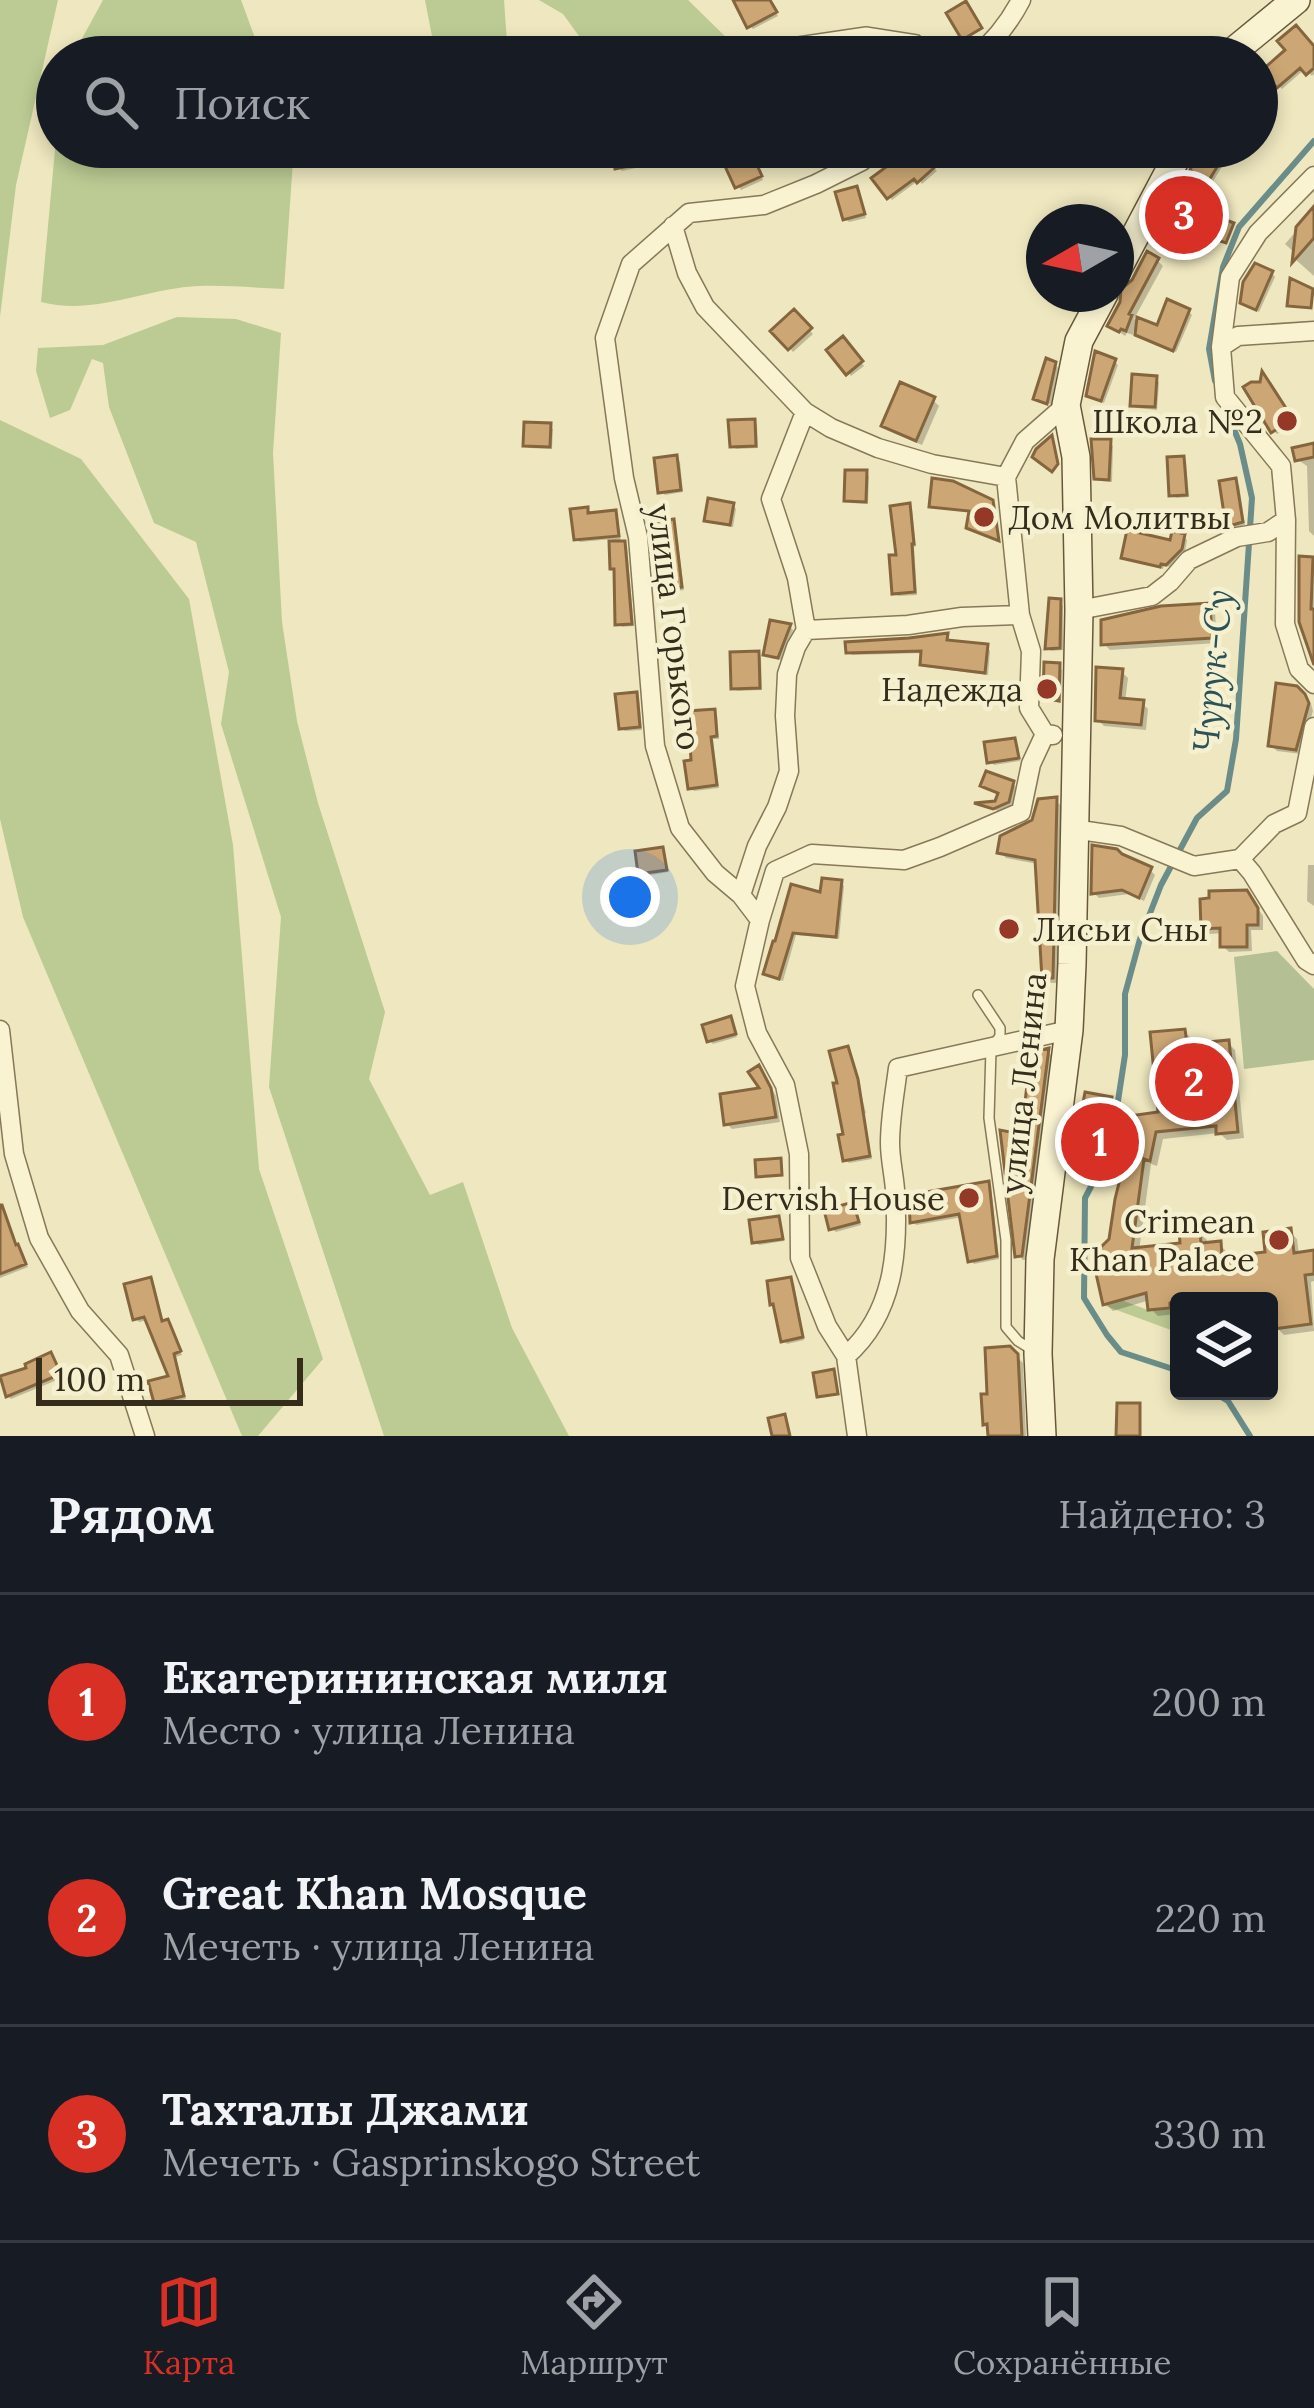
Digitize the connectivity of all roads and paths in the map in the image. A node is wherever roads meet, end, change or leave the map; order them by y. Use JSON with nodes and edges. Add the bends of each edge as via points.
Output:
{"nodes":[{"id":1,"x":1021,"y":0,"type":"edge"},
{"id":2,"x":1271,"y":0,"type":"edge"},
{"id":3,"x":1296,"y":0,"type":"edge"},
{"id":4,"x":1256,"y":35,"type":"joint"},
{"id":5,"x":839,"y":36,"type":"edge"},
{"id":6,"x":892,"y":36,"type":"edge"},
{"id":7,"x":997,"y":36,"type":"edge"},
{"id":8,"x":847,"y":168,"type":"edge"},
{"id":9,"x":1171,"y":168,"type":"edge"},
{"id":10,"x":1314,"y":176,"type":"edge"},
{"id":11,"x":673,"y":226,"type":"junction"},
{"id":12,"x":1134,"y":238,"type":"edge"},
{"id":13,"x":1094,"y":312,"type":"edge"},
{"id":14,"x":1314,"y":332,"type":"edge"},
{"id":15,"x":1222,"y":347,"type":"junction"},
{"id":16,"x":1066,"y":405,"type":"junction"},
{"id":17,"x":805,"y":412,"type":"junction"},
{"id":18,"x":1006,"y":477,"type":"junction"},
{"id":19,"x":1286,"y":520,"type":"junction"},
{"id":20,"x":1079,"y":610,"type":"junction"},
{"id":21,"x":1020,"y":615,"type":"junction"},
{"id":22,"x":806,"y":630,"type":"junction"},
{"id":23,"x":1314,"y":684,"type":"edge"},
{"id":24,"x":1314,"y":727,"type":"edge"},
{"id":25,"x":1045,"y":734,"type":"junction"},
{"id":26,"x":1075,"y":737,"type":"junction"},
{"id":27,"x":1305,"y":813,"type":"edge"},
{"id":28,"x":1073,"y":829,"type":"junction"},
{"id":29,"x":1240,"y":859,"type":"junction"},
{"id":30,"x":741,"y":895,"type":"junction"},
{"id":31,"x":760,"y":920,"type":"junction"},
{"id":32,"x":1314,"y":965,"type":"edge"},
{"id":33,"x":978,"y":994,"type":"dead end"},
{"id":34,"x":0,"y":1030,"type":"edge"},
{"id":35,"x":1069,"y":1030,"type":"junction"},
{"id":36,"x":991,"y":1049,"type":"junction"},
{"id":37,"x":1056,"y":1137,"type":"junction"},
{"id":38,"x":1116,"y":1161,"type":"dead end"},
{"id":39,"x":1038,"y":1354,"type":"junction"},
{"id":40,"x":846,"y":1357,"type":"junction"},
{"id":41,"x":145,"y":1436,"type":"edge"},
{"id":42,"x":857,"y":1436,"type":"edge"},
{"id":43,"x":1042,"y":1436,"type":"edge"}],
"edges":[{"from":1,"to":7,"type":"street"},
{"from":2,"to":4,"type":"street"},
{"from":3,"to":4,"type":"main road"},
{"from":5,"to":6,"type":"lane"},
{"from":8,"to":11,"type":"street","via":[[764,205],[689,213]]},
{"from":9,"to":12,"type":"main road"},
{"from":10,"to":15,"type":"street","via":[[1258,233],[1230,277]]},
{"from":11,"to":17,"type":"street","via":[[705,307]]},
{"from":11,"to":30,"type":"street","name":"улица Горького","via":[[631,264],[605,338],[638,537],[655,746],[680,828]]},
{"from":13,"to":16,"type":"main road","via":[[1079,341]]},
{"from":14,"to":15,"type":"street","via":[[1238,336]]},
{"from":15,"to":19,"type":"street","via":[[1226,397],[1281,466]]},
{"from":16,"to":18,"type":"street","via":[[1025,441]]},
{"from":16,"to":20,"type":"main road","name":"улица Ленина","via":[[1076,457]]},
{"from":17,"to":18,"type":"street","via":[[878,448]]},
{"from":17,"to":22,"type":"street","via":[[771,500]]},
{"from":18,"to":21,"type":"street"},
{"from":19,"to":20,"type":"street","via":[[1189,560],[1152,596]]},
{"from":19,"to":23,"type":"street","via":[[1285,624],[1299,668]]},
{"from":20,"to":26,"type":"main road","name":"улица Ленина"},
{"from":21,"to":22,"type":"street"},
{"from":21,"to":25,"type":"street","via":[[1031,651],[1029,708]]},
{"from":22,"to":30,"type":"street","via":[[788,674],[789,771]]},
{"from":24,"to":27,"type":"street"},
{"from":25,"to":26,"type":"street"},
{"from":25,"to":31,"type":"street","via":[[1021,812],[904,860],[812,854],[775,871]]},
{"from":26,"to":28,"type":"main road","name":"улица Ленина"},
{"from":27,"to":29,"type":"street","via":[[1274,824]]},
{"from":28,"to":29,"type":"street","via":[[1121,836],[1194,866]]},
{"from":28,"to":35,"type":"main road","name":"улица Ленина"},
{"from":29,"to":32,"type":"street"},
{"from":30,"to":31,"type":"street","name":"улица Горького"},
{"from":31,"to":40,"type":"street","via":[[745,986],[757,1033],[785,1085],[799,1154],[800,1258]]},
{"from":33,"to":36,"type":"lane","via":[[1000,1028]]},
{"from":34,"to":41,"type":"street","via":[[14,1154],[39,1238],[80,1311],[119,1355]]},
{"from":35,"to":36,"type":"street"},
{"from":35,"to":37,"type":"main road","name":"улица Ленина"},
{"from":36,"to":39,"type":"lane","via":[[1006,1327]]},
{"from":36,"to":40,"type":"street","via":[[898,1068],[890,1145],[896,1255],[884,1305]]},
{"from":37,"to":38,"type":"lane"},
{"from":37,"to":39,"type":"main road","name":"улица Ленина"},
{"from":39,"to":43,"type":"main road","name":"улица Ленина"},
{"from":40,"to":42,"type":"street"}]}
